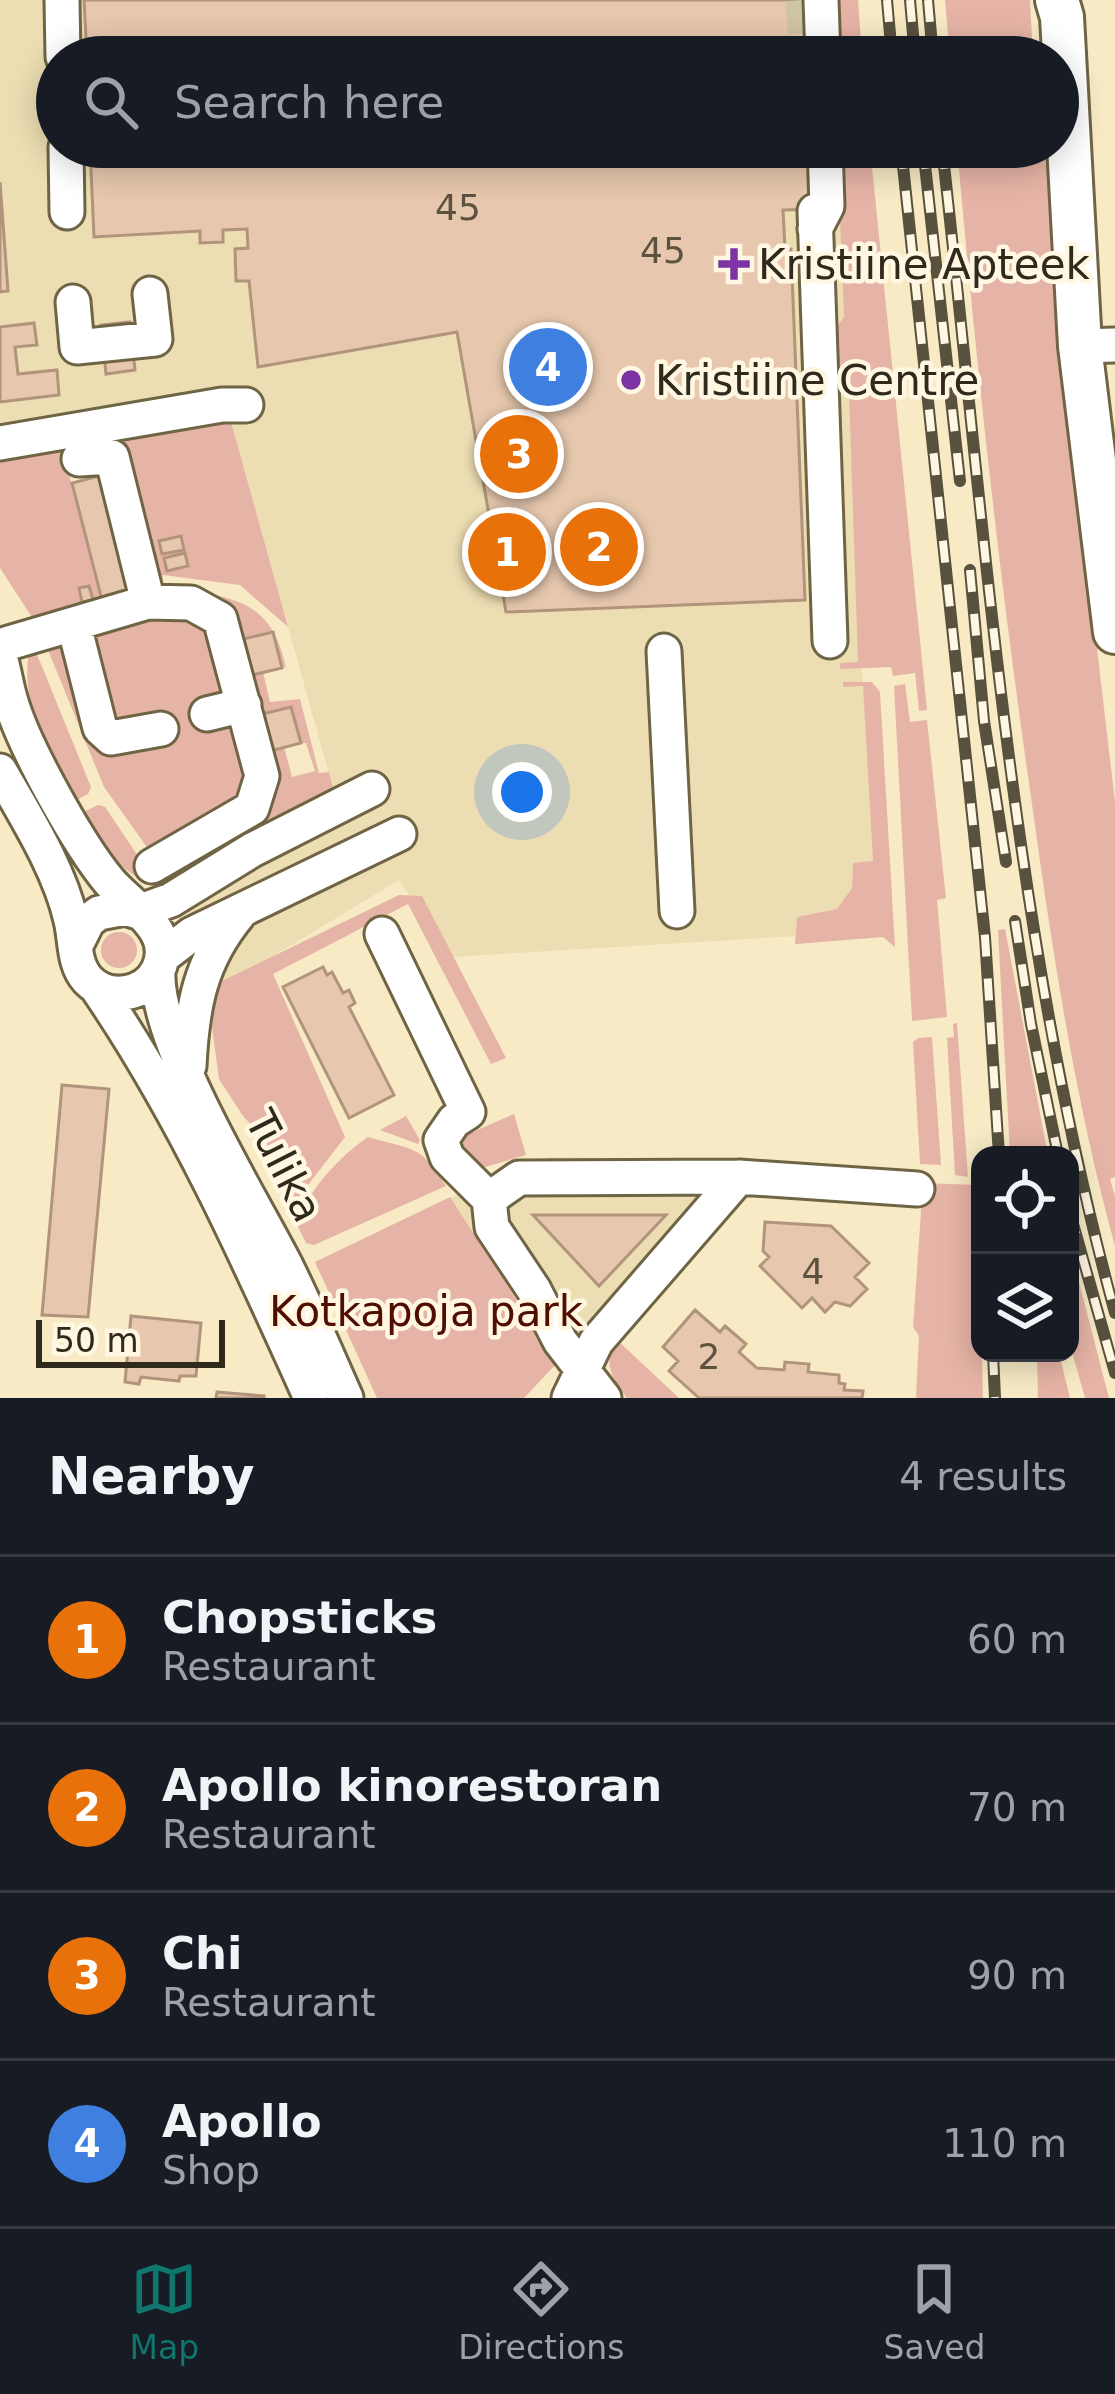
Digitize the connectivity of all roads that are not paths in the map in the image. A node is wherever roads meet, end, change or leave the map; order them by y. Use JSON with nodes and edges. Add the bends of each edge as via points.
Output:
{"nodes":[{"id":1,"x":62,"y":0,"type":"edge"},
{"id":2,"x":821,"y":0,"type":"edge"},
{"id":3,"x":1062,"y":6,"type":"edge"},
{"id":4,"x":63,"y":36,"type":"edge"},
{"id":5,"x":822,"y":36,"type":"edge"},
{"id":6,"x":1065,"y":36,"type":"edge"},
{"id":7,"x":1079,"y":167,"type":"edge"},
{"id":8,"x":66,"y":168,"type":"edge"},
{"id":9,"x":826,"y":168,"type":"edge"},
{"id":10,"x":67,"y":212,"type":"dead end"},
{"id":11,"x":150,"y":294,"type":"dead end"},
{"id":12,"x":74,"y":302,"type":"dead end"},
{"id":13,"x":1098,"y":346,"type":"edge"},
{"id":14,"x":245,"y":405,"type":"dead end"},
{"id":15,"x":0,"y":443,"type":"edge"},
{"id":16,"x":79,"y":459,"type":"dead end"},
{"id":17,"x":148,"y":602,"type":"junction"},
{"id":18,"x":74,"y":625,"type":"junction"},
{"id":19,"x":1115,"y":632,"type":"edge"},
{"id":20,"x":830,"y":641,"type":"dead end"},
{"id":21,"x":664,"y":651,"type":"dead end"},
{"id":22,"x":1,"y":652,"type":"edge"},
{"id":23,"x":244,"y":705,"type":"junction"},
{"id":24,"x":207,"y":714,"type":"dead end"},
{"id":25,"x":161,"y":729,"type":"dead end"},
{"id":26,"x":0,"y":771,"type":"edge"},
{"id":27,"x":372,"y":789,"type":"dead end"},
{"id":28,"x":400,"y":833,"type":"dead end"},
{"id":29,"x":152,"y":866,"type":"dead end"},
{"id":30,"x":677,"y":911,"type":"dead end"},
{"id":31,"x":139,"y":912,"type":"junction"},
{"id":32,"x":242,"y":912,"type":"junction"},
{"id":33,"x":382,"y":934,"type":"dead end"},
{"id":34,"x":76,"y":945,"type":"junction"},
{"id":35,"x":160,"y":964,"type":"junction"},
{"id":36,"x":97,"y":988,"type":"junction"},
{"id":37,"x":188,"y":1073,"type":"junction"},
{"id":38,"x":739,"y":1177,"type":"junction"},
{"id":39,"x":917,"y":1190,"type":"dead end"},
{"id":40,"x":489,"y":1199,"type":"junction"},
{"id":41,"x":311,"y":1360,"type":"junction"},
{"id":42,"x":575,"y":1384,"type":"edge"},
{"id":43,"x":311,"y":1398,"type":"edge"},
{"id":44,"x":346,"y":1398,"type":"edge"},
{"id":45,"x":604,"y":1398,"type":"edge"}],
"edges":[{"from":1,"to":4,"type":"street"},
{"from":2,"to":5,"type":"street"},
{"from":3,"to":6,"type":"main road"},
{"from":7,"to":13,"type":"main road"},
{"from":8,"to":10,"type":"street"},
{"from":9,"to":20,"type":"street","via":[[827,206],[815,220]]},
{"from":11,"to":12,"type":"street","via":[[155,339],[77,347]]},
{"from":13,"to":19,"type":"main road"},
{"from":14,"to":15,"type":"street"},
{"from":16,"to":17,"type":"street","via":[[112,457]]},
{"from":17,"to":18,"type":"street"},
{"from":17,"to":23,"type":"street","via":[[191,603],[220,619]]},
{"from":18,"to":22,"type":"street"},
{"from":18,"to":25,"type":"street","via":[[100,728],[111,738]]},
{"from":21,"to":30,"type":"street"},
{"from":22,"to":31,"type":"street","via":[[12,706],[66,814]]},
{"from":23,"to":24,"type":"street"},
{"from":23,"to":29,"type":"street","via":[[262,776],[252,808]]},
{"from":26,"to":34,"type":"street","via":[[66,898]]},
{"from":27,"to":31,"type":"street"},
{"from":28,"to":32,"type":"street"},
{"from":31,"to":34,"type":"street","via":[[99,913]]},
{"from":31,"to":35,"type":"street","via":[[158,931]]},
{"from":32,"to":35,"type":"street","via":[[192,934]]},
{"from":32,"to":37,"type":"street","via":[[205,965],[193,1001]]},
{"from":33,"to":40,"type":"street","via":[[468,1112],[441,1140],[447,1157]]},
{"from":34,"to":36,"type":"street","via":[[80,968]]},
{"from":35,"to":36,"type":"street","via":[[137,990]]},
{"from":35,"to":37,"type":"street","name":"Tulika","via":[[158,1000]]},
{"from":36,"to":41,"type":"street","name":"Tulika","via":[[146,1060],[257,1278]]},
{"from":37,"to":41,"type":"street","name":"Tulika"},
{"from":38,"to":39,"type":"street"},
{"from":38,"to":40,"type":"street","via":[[519,1178]]},
{"from":38,"to":42,"type":"street","via":[[596,1342]]},
{"from":40,"to":42,"type":"street","via":[[492,1227]]},
{"from":41,"to":43,"type":"street","name":"Tulika"},
{"from":41,"to":44,"type":"street","name":"Tulika"},
{"from":42,"to":45,"type":"street"}]}
